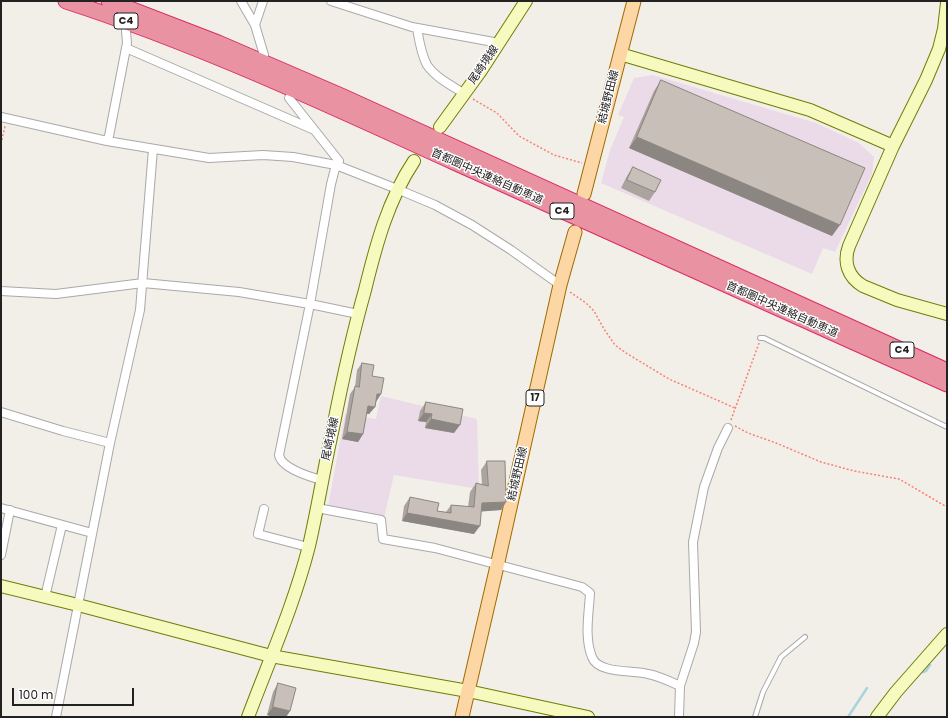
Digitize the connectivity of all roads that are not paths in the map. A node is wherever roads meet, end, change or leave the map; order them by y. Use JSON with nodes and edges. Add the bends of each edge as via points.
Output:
{"nodes":[{"id":1,"x":66,"y":1,"type":"edge"},
{"id":2,"x":109,"y":1,"type":"edge"},
{"id":3,"x":241,"y":1,"type":"edge"},
{"id":4,"x":263,"y":1,"type":"edge"},
{"id":5,"x":331,"y":1,"type":"edge"},
{"id":6,"x":526,"y":1,"type":"edge"},
{"id":7,"x":634,"y":1,"type":"edge"},
{"id":8,"x":947,"y":3,"type":"edge"},
{"id":9,"x":255,"y":25,"type":"junction"},
{"id":10,"x":417,"y":28,"type":"junction"},
{"id":11,"x":126,"y":31,"type":"dead end"},
{"id":12,"x":499,"y":43,"type":"junction"},
{"id":13,"x":126,"y":48,"type":"junction"},
{"id":14,"x":620,"y":54,"type":"junction"},
{"id":15,"x":264,"y":55,"type":"dead end"},
{"id":16,"x":465,"y":94,"type":"junction"},
{"id":17,"x":289,"y":98,"type":"dead end"},
{"id":18,"x":4,"y":118,"type":"edge"},
{"id":19,"x":440,"y":126,"type":"dead end"},
{"id":20,"x":314,"y":130,"type":"junction"},
{"id":21,"x":107,"y":141,"type":"junction"},
{"id":22,"x":894,"y":146,"type":"junction"},
{"id":23,"x":153,"y":149,"type":"junction"},
{"id":24,"x":414,"y":161,"type":"dead end"},
{"id":25,"x":336,"y":165,"type":"junction"},
{"id":26,"x":397,"y":189,"type":"junction"},
{"id":27,"x":584,"y":194,"type":"dead end"},
{"id":28,"x":575,"y":232,"type":"dead end"},
{"id":29,"x":143,"y":283,"type":"junction"},
{"id":30,"x":560,"y":285,"type":"junction"},
{"id":31,"x":1,"y":291,"type":"edge"},
{"id":32,"x":310,"y":304,"type":"junction"},
{"id":33,"x":358,"y":314,"type":"junction"},
{"id":34,"x":947,"y":314,"type":"edge"},
{"id":35,"x":857,"y":330,"type":"junction"},
{"id":36,"x":760,"y":338,"type":"road end"},
{"id":37,"x":947,"y":363,"type":"edge"},
{"id":38,"x":945,"y":381,"type":"edge"},
{"id":39,"x":1,"y":412,"type":"edge"},
{"id":40,"x":729,"y":425,"type":"road end"},
{"id":41,"x":947,"y":427,"type":"edge"},
{"id":42,"x":110,"y":443,"type":"junction"},
{"id":43,"x":322,"y":480,"type":"junction"},
{"id":44,"x":1,"y":508,"type":"edge"},
{"id":45,"x":318,"y":508,"type":"junction"},
{"id":46,"x":264,"y":509,"type":"dead end"},
{"id":47,"x":10,"y":510,"type":"junction"},
{"id":48,"x":62,"y":524,"type":"junction"},
{"id":49,"x":92,"y":533,"type":"junction"},
{"id":50,"x":308,"y":547,"type":"junction"},
{"id":51,"x":1,"y":556,"type":"edge"},
{"id":52,"x":498,"y":566,"type":"junction"},
{"id":53,"x":1,"y":586,"type":"edge"},
{"id":54,"x":45,"y":597,"type":"junction"},
{"id":55,"x":78,"y":605,"type":"junction"},
{"id":56,"x":947,"y":634,"type":"edge"},
{"id":57,"x":806,"y":637,"type":"dead end"},
{"id":58,"x":271,"y":656,"type":"junction"},
{"id":59,"x":680,"y":686,"type":"junction"},
{"id":60,"x":468,"y":691,"type":"junction"},
{"id":61,"x":56,"y":717,"type":"edge"},
{"id":62,"x":248,"y":717,"type":"edge"},
{"id":63,"x":462,"y":717,"type":"edge"},
{"id":64,"x":588,"y":717,"type":"edge"},
{"id":65,"x":679,"y":717,"type":"edge"},
{"id":66,"x":755,"y":717,"type":"edge"},
{"id":67,"x":877,"y":717,"type":"edge"}],
"edges":[{"from":1,"to":38,"type":"highway","name":"首都圏中央連絡自動車道","number":"C4","via":[[117,17],[186,44],[337,109]]},
{"from":2,"to":35,"type":"highway","name":"首都圏中央連絡自動車道","number":"C4","via":[[218,43],[340,96]]},
{"from":3,"to":9,"type":"street"},
{"from":4,"to":9,"type":"street"},
{"from":5,"to":10,"type":"street"},
{"from":6,"to":12,"type":"street","name":"尾崎境線"},
{"from":7,"to":14,"type":"main road","name":"結城野田線"},
{"from":8,"to":22,"type":"street","via":[[939,49]]},
{"from":9,"to":15,"type":"street"},
{"from":10,"to":12,"type":"street"},
{"from":10,"to":16,"type":"street","via":[[427,64],[440,78]]},
{"from":11,"to":13,"type":"street"},
{"from":12,"to":16,"type":"street","name":"尾崎境線"},
{"from":13,"to":20,"type":"street"},
{"from":13,"to":21,"type":"street"},
{"from":14,"to":22,"type":"street","via":[[810,110]]},
{"from":14,"to":27,"type":"main road","name":"結城野田線"},
{"from":16,"to":19,"type":"street","name":"尾崎境線"},
{"from":17,"to":20,"type":"street"},
{"from":18,"to":21,"type":"street"},
{"from":20,"to":25,"type":"street","via":[[339,161]]},
{"from":21,"to":23,"type":"street"},
{"from":22,"to":34,"type":"street","via":[[849,246],[846,257],[848,269],[854,279],[863,286],[897,300]]},
{"from":23,"to":25,"type":"street","via":[[209,158],[263,155],[293,157]]},
{"from":23,"to":29,"type":"street"},
{"from":24,"to":26,"type":"street","name":"尾崎境線"},
{"from":25,"to":26,"type":"street"},
{"from":25,"to":32,"type":"street"},
{"from":26,"to":30,"type":"street","via":[[435,205],[472,225]]},
{"from":26,"to":33,"type":"street","name":"尾崎境線","via":[[380,234]]},
{"from":28,"to":30,"type":"main road","name":"結城野田線","number":"17"},
{"from":29,"to":31,"type":"street","via":[[56,294]]},
{"from":29,"to":32,"type":"street","via":[[239,292]]},
{"from":29,"to":42,"type":"street","via":[[140,310]]},
{"from":30,"to":52,"type":"main road","name":"結城野田線","number":"17"},
{"from":32,"to":33,"type":"street"},
{"from":32,"to":43,"type":"street","via":[[279,458],[286,466]]},
{"from":33,"to":43,"type":"street","name":"尾崎境線"},
{"from":35,"to":37,"type":"highway"},
{"from":35,"to":38,"type":"highway","name":"首都圏中央連絡自動車道","number":"C4"},
{"from":36,"to":41,"type":"lane"},
{"from":39,"to":42,"type":"street"},
{"from":40,"to":59,"type":"street","via":[[704,487],[693,542],[696,632]]},
{"from":42,"to":49,"type":"street"},
{"from":43,"to":45,"type":"street","name":"尾崎境線"},
{"from":44,"to":47,"type":"street"},
{"from":45,"to":50,"type":"street","name":"尾崎境線"},
{"from":45,"to":52,"type":"street","via":[[381,520],[383,539],[435,548]]},
{"from":46,"to":50,"type":"street","via":[[258,534]]},
{"from":47,"to":48,"type":"street"},
{"from":47,"to":51,"type":"street"},
{"from":48,"to":49,"type":"street"},
{"from":48,"to":54,"type":"street"},
{"from":49,"to":55,"type":"street"},
{"from":50,"to":58,"type":"street","name":"尾崎境線","via":[[293,600]]},
{"from":52,"to":59,"type":"street","via":[[582,587],[590,593],[587,635],[592,658],[607,669],[647,673]]},
{"from":52,"to":60,"type":"main road","name":"結城野田線","number":"17"},
{"from":53,"to":54,"type":"street"},
{"from":54,"to":55,"type":"street"},
{"from":55,"to":58,"type":"street"},
{"from":55,"to":61,"type":"street"},
{"from":56,"to":67,"type":"street"},
{"from":57,"to":66,"type":"lane","via":[[782,657],[763,692]]},
{"from":58,"to":60,"type":"street"},
{"from":58,"to":62,"type":"street","name":"尾崎境線"},
{"from":59,"to":65,"type":"street"},
{"from":60,"to":63,"type":"main road","name":"結城野田線","number":"17"},
{"from":60,"to":64,"type":"street"}]}
